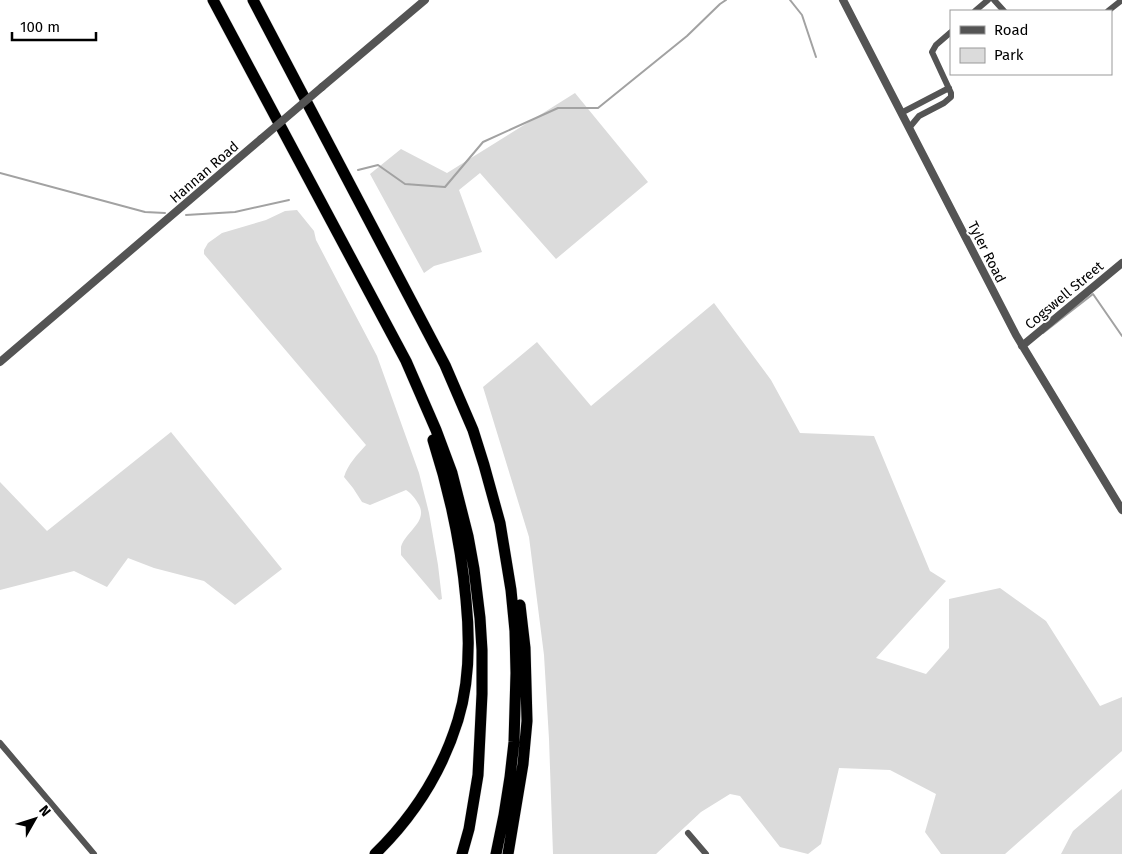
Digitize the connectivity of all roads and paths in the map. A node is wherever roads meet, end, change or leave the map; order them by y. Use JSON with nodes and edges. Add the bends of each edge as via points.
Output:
{"nodes":[{"id":1,"x":212,"y":0,"type":"edge"},
{"id":2,"x":253,"y":0,"type":"edge"},
{"id":3,"x":425,"y":0,"type":"edge"},
{"id":4,"x":843,"y":0,"type":"edge"},
{"id":5,"x":988,"y":0,"type":"edge"},
{"id":6,"x":994,"y":0,"type":"edge"},
{"id":7,"x":1122,"y":0,"type":"edge"},
{"id":8,"x":976,"y":10,"type":"edge"},
{"id":9,"x":1003,"y":10,"type":"edge"},
{"id":10,"x":1109,"y":10,"type":"edge"},
{"id":11,"x":950,"y":33,"type":"edge"},
{"id":12,"x":950,"y":90,"type":"junction"},
{"id":13,"x":901,"y":113,"type":"junction"},
{"id":14,"x":909,"y":128,"type":"junction"},
{"id":15,"x":1122,"y":262,"type":"edge"},
{"id":16,"x":1022,"y":346,"type":"junction"},
{"id":17,"x":0,"y":362,"type":"edge"},
{"id":18,"x":421,"y":392,"type":"junction"},
{"id":19,"x":1122,"y":510,"type":"edge"},
{"id":20,"x":500,"y":523,"type":"junction"},
{"id":21,"x":0,"y":743,"type":"edge"},
{"id":22,"x":523,"y":764,"type":"junction"},
{"id":23,"x":688,"y":833,"type":"dead end"},
{"id":24,"x":94,"y":854,"type":"edge"},
{"id":25,"x":375,"y":854,"type":"edge"},
{"id":26,"x":462,"y":854,"type":"edge"},
{"id":27,"x":496,"y":854,"type":"edge"},
{"id":28,"x":508,"y":854,"type":"edge"},
{"id":29,"x":515,"y":854,"type":"edge"},
{"id":30,"x":706,"y":854,"type":"edge"}],
"edges":[{"from":1,"to":18,"type":"highway"},
{"from":2,"to":20,"type":"highway","via":[[445,365],[473,430]]},
{"from":3,"to":17,"type":"street","name":"Hannan Road","bridge":true},
{"from":4,"to":13,"type":"street","name":"Tyler Road"},
{"from":5,"to":8,"type":"street"},
{"from":6,"to":9,"type":"street"},
{"from":7,"to":10,"type":"street"},
{"from":11,"to":12,"type":"street","via":[[932,52]]},
{"from":12,"to":13,"type":"street"},
{"from":12,"to":14,"type":"street","via":[[952,97],[948,101],[918,116]]},
{"from":13,"to":14,"type":"street","name":"Tyler Road"},
{"from":14,"to":16,"type":"street","name":"Tyler Road"},
{"from":15,"to":16,"type":"street","name":"Cogswell Street"},
{"from":16,"to":19,"type":"street","name":"Tyler Road"},
{"from":18,"to":25,"type":"highway","via":[[461,554],[468,619],[467,672],[458,720],[443,761],[419,803]]},
{"from":18,"to":26,"type":"highway","via":[[459,498],[474,569],[480,618],[480,753],[475,798]]},
{"from":20,"to":22,"type":"highway","via":[[516,577],[525,648],[527,721]]},
{"from":20,"to":27,"type":"highway","via":[[511,590],[516,673],[510,777]]},
{"from":21,"to":24,"type":"street"},
{"from":22,"to":28,"type":"highway"},
{"from":22,"to":29,"type":"highway","via":[[524,784]]},
{"from":23,"to":30,"type":"street"}]}
